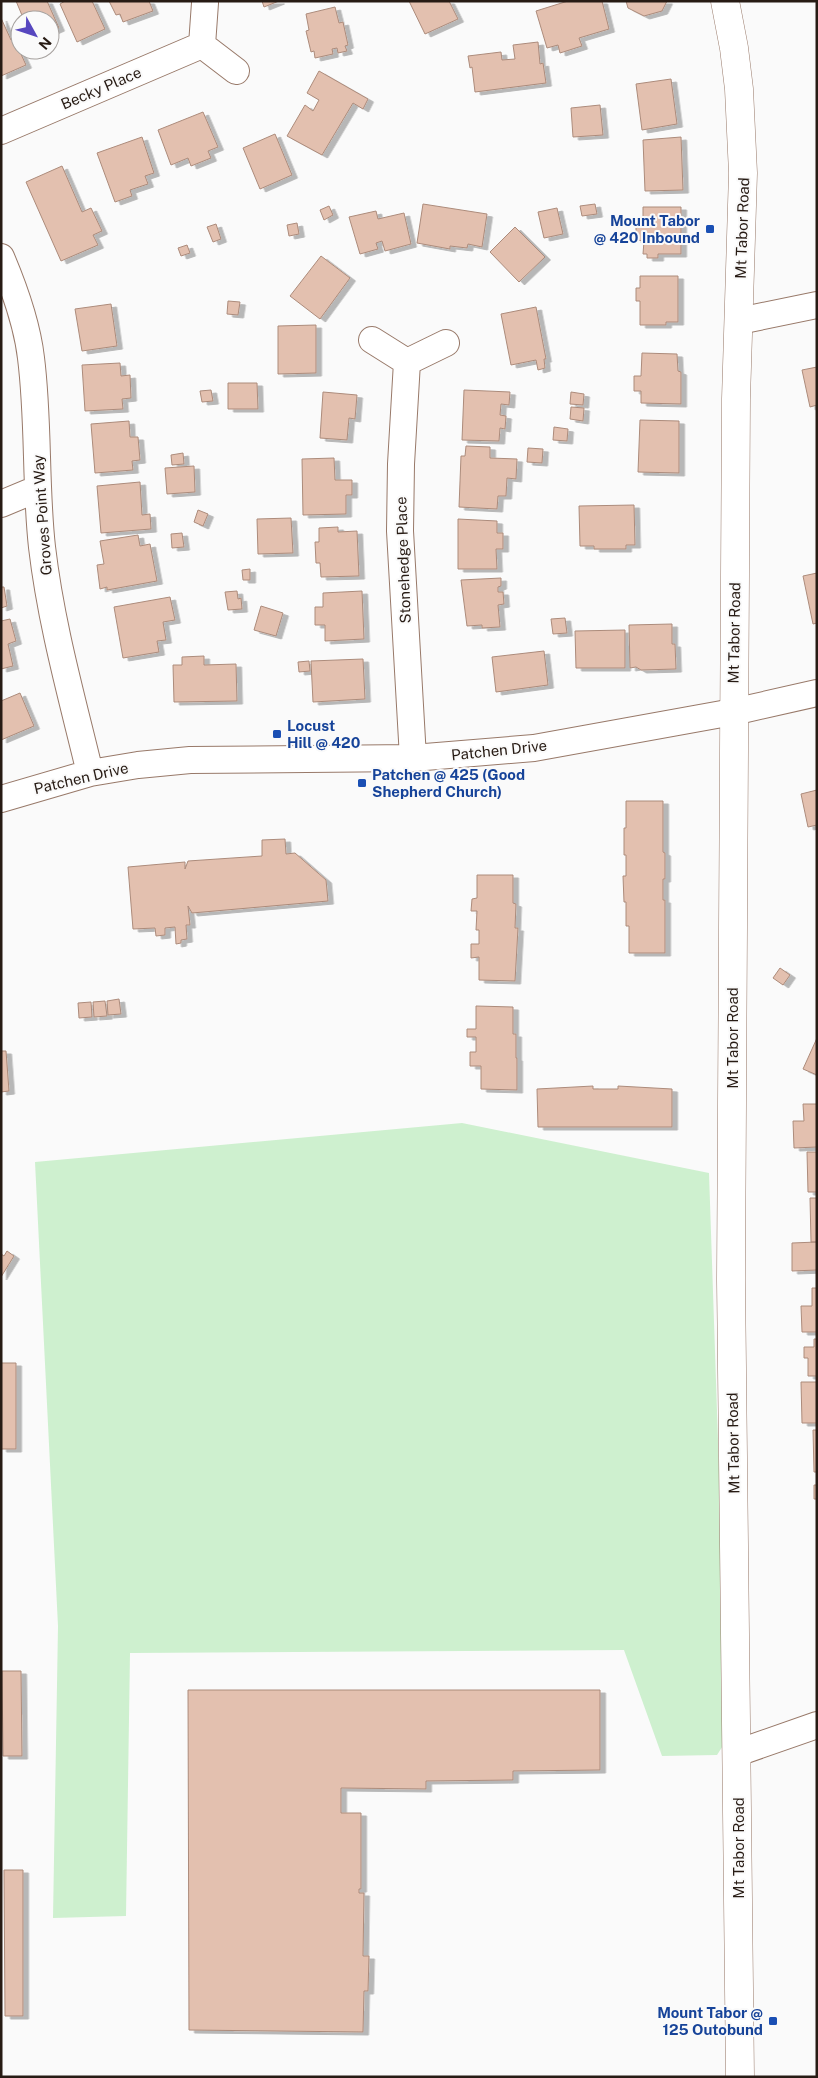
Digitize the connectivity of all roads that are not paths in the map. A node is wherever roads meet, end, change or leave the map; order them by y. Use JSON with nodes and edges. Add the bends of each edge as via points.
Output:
{"nodes":[{"id":1,"x":725,"y":1,"type":"edge"},
{"id":2,"x":205,"y":3,"type":"dead end"},
{"id":3,"x":202,"y":44,"type":"junction"},
{"id":4,"x":236,"y":71,"type":"dead end"},
{"id":5,"x":1,"y":131,"type":"edge"},
{"id":6,"x":1,"y":257,"type":"edge"},
{"id":7,"x":817,"y":305,"type":"edge"},
{"id":8,"x":739,"y":321,"type":"junction"},
{"id":9,"x":372,"y":340,"type":"dead end"},
{"id":10,"x":446,"y":343,"type":"dead end"},
{"id":11,"x":407,"y":362,"type":"junction"},
{"id":12,"x":37,"y":489,"type":"junction"},
{"id":13,"x":1,"y":504,"type":"edge"},
{"id":14,"x":817,"y":693,"type":"edge"},
{"id":15,"x":733,"y":712,"type":"junction"},
{"id":16,"x":413,"y":758,"type":"junction"},
{"id":17,"x":90,"y":773,"type":"junction"},
{"id":18,"x":1,"y":800,"type":"edge"},
{"id":19,"x":817,"y":1725,"type":"edge"},
{"id":20,"x":737,"y":1753,"type":"junction"},
{"id":21,"x":740,"y":2077,"type":"edge"}],
"edges":[{"from":1,"to":8,"type":"street","name":"Mt Tabor Road","via":[[743,129]]},
{"from":2,"to":3,"type":"street"},
{"from":3,"to":4,"type":"street"},
{"from":3,"to":5,"type":"street","name":"Becky Place"},
{"from":6,"to":12,"type":"street","name":"Groves Point Way","via":[[19,301],[31,359]]},
{"from":7,"to":8,"type":"street"},
{"from":8,"to":15,"type":"street","name":"Mt Tabor Road"},
{"from":9,"to":11,"type":"street"},
{"from":10,"to":11,"type":"street"},
{"from":11,"to":16,"type":"street","name":"Stonehedge Place","via":[[400,531]]},
{"from":12,"to":13,"type":"street"},
{"from":12,"to":17,"type":"street","name":"Groves Point Way","via":[[52,615]]},
{"from":14,"to":15,"type":"street","name":"Patchen Drive"},
{"from":15,"to":16,"type":"street","name":"Patchen Drive","via":[[534,748]]},
{"from":15,"to":20,"type":"street","name":"Mt Tabor Road","via":[[731,1280]]},
{"from":16,"to":17,"type":"street","name":"Patchen Drive","via":[[190,760]]},
{"from":17,"to":18,"type":"street","name":"Patchen Drive"},
{"from":19,"to":20,"type":"street"},
{"from":20,"to":21,"type":"street","name":"Mt Tabor Road"}]}
